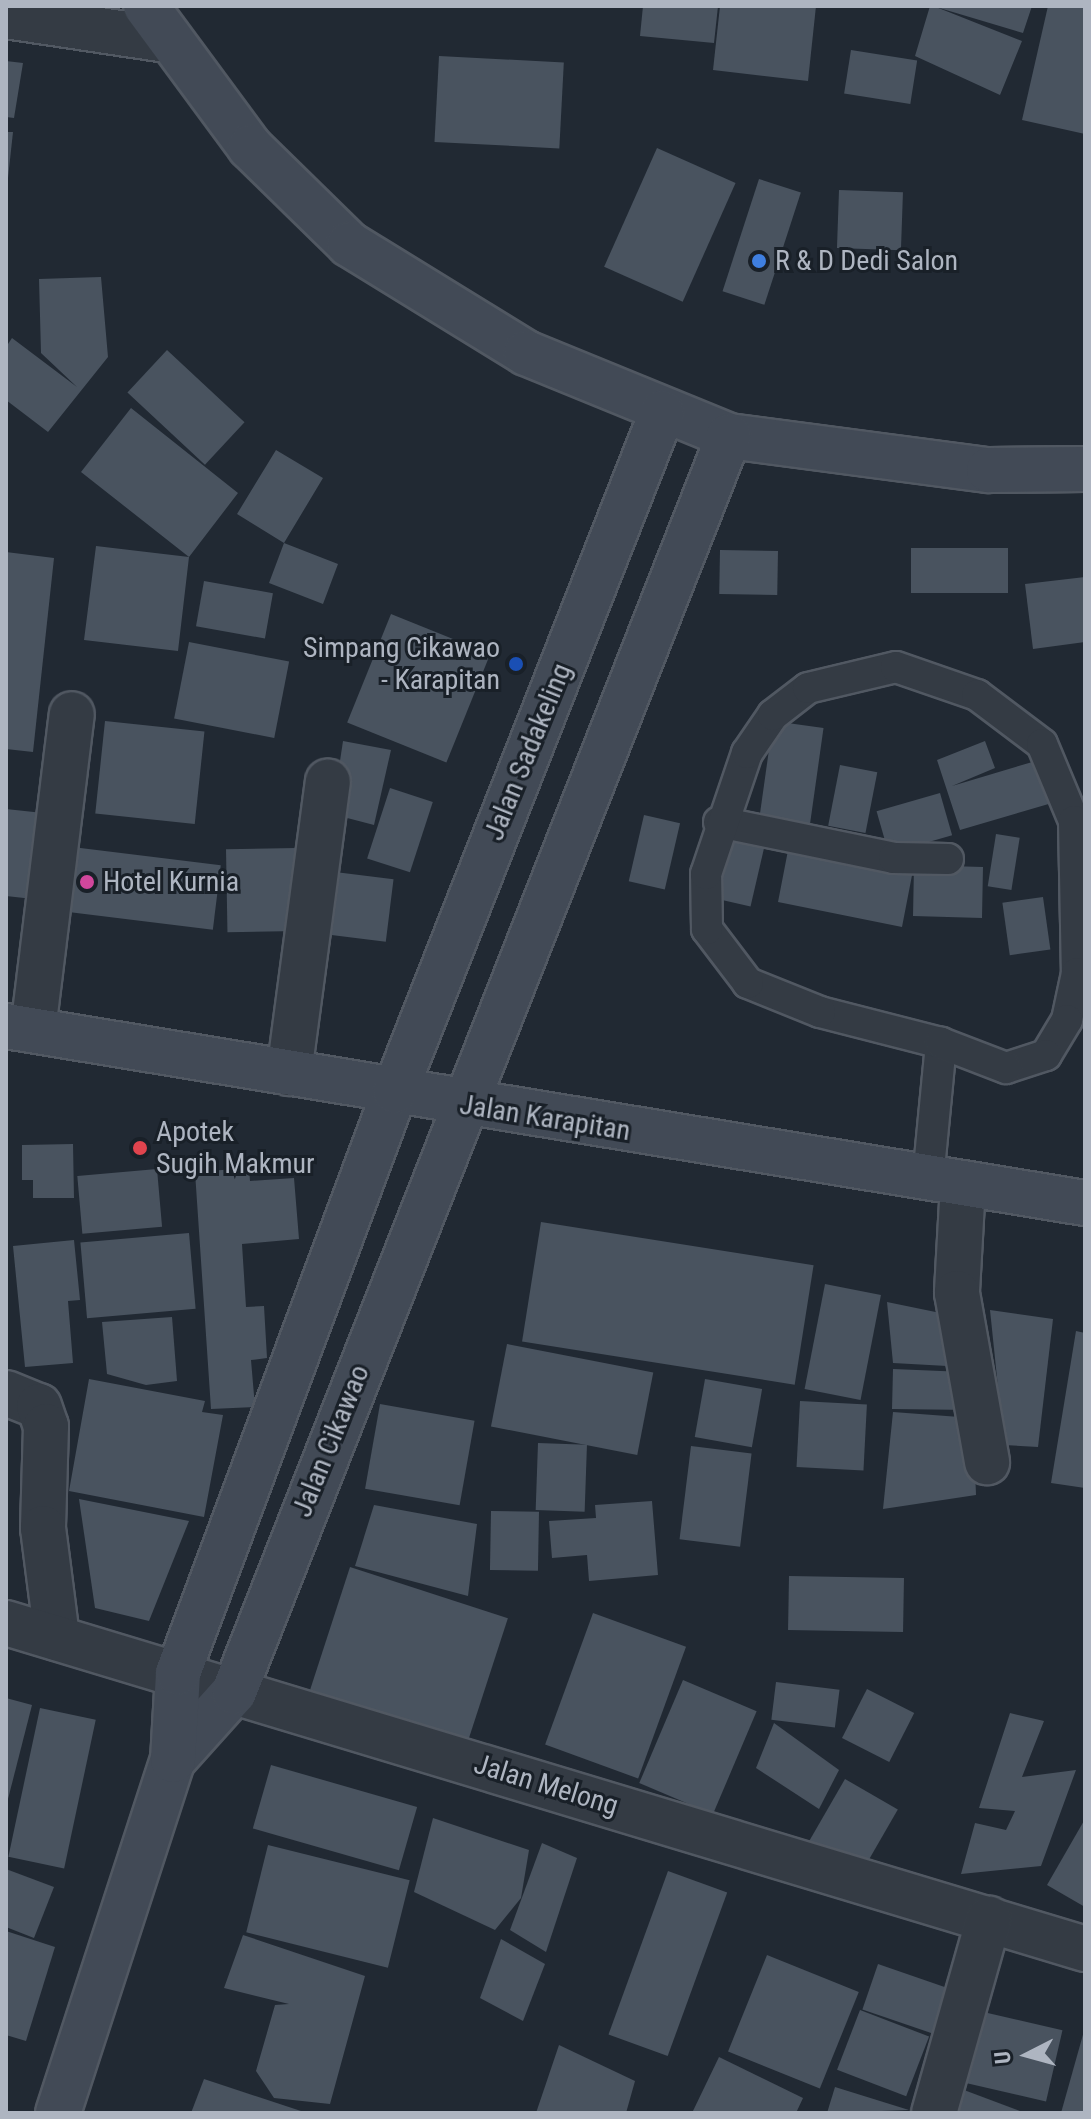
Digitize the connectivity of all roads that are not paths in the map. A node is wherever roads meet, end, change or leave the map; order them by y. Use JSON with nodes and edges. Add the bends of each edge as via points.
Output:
{"nodes":[{"id":1,"x":6,"y":16,"type":"edge"},
{"id":2,"x":156,"y":23,"type":"edge"},
{"id":3,"x":662,"y":413,"type":"junction"},
{"id":4,"x":729,"y":436,"type":"junction"},
{"id":5,"x":1085,"y":469,"type":"edge"},
{"id":6,"x":72,"y":714,"type":"dead end"},
{"id":7,"x":328,"y":782,"type":"dead end"},
{"id":8,"x":719,"y":822,"type":"junction"},
{"id":9,"x":948,"y":859,"type":"dead end"},
{"id":10,"x":19,"y":1028,"type":"edge"},
{"id":11,"x":941,"y":1043,"type":"junction"},
{"id":12,"x":289,"y":1073,"type":"junction"},
{"id":13,"x":395,"y":1091,"type":"junction"},
{"id":14,"x":468,"y":1107,"type":"junction"},
{"id":15,"x":946,"y":1182,"type":"junction"},
{"id":16,"x":1085,"y":1203,"type":"edge"},
{"id":17,"x":6,"y":1393,"type":"edge"},
{"id":18,"x":987,"y":1462,"type":"dead end"},
{"id":19,"x":6,"y":1623,"type":"edge"},
{"id":20,"x":57,"y":1638,"type":"junction"},
{"id":21,"x":178,"y":1673,"type":"junction"},
{"id":22,"x":234,"y":1692,"type":"junction"},
{"id":23,"x":173,"y":1760,"type":"junction"},
{"id":24,"x":989,"y":1919,"type":"junction"},
{"id":25,"x":1085,"y":1949,"type":"edge"},
{"id":26,"x":58,"y":2113,"type":"edge"},
{"id":27,"x":934,"y":2113,"type":"edge"}],
"edges":[{"from":1,"to":2,"type":"street"},
{"from":2,"to":3,"type":"street","via":[[250,147],[349,244],[526,353]]},
{"from":3,"to":4,"type":"street"},
{"from":3,"to":13,"type":"street","name":"Jalan Sadakeling"},
{"from":4,"to":5,"type":"street","via":[[989,470]]},
{"from":4,"to":14,"type":"street"},
{"from":6,"to":10,"type":"street"},
{"from":7,"to":12,"type":"street"},
{"from":8,"to":9,"type":"lane","via":[[894,858]]},
{"from":8,"to":11,"type":"lane","via":[[706,874],[707,929],[748,983],[820,1012]]},
{"from":8,"to":11,"type":"lane","via":[[747,753],[773,715],[808,688],[856,675],[896,667],[977,695],[1042,744],[1074,821],[1077,973],[1067,1020],[1046,1055],[1006,1068]]},
{"from":10,"to":12,"type":"street","name":"Jalan Karapitan"},
{"from":11,"to":15,"type":"lane"},
{"from":12,"to":13,"type":"street","name":"Jalan Karapitan"},
{"from":13,"to":14,"type":"street","name":"Jalan Karapitan"},
{"from":13,"to":21,"type":"street","name":"Jalan Cikawao"},
{"from":14,"to":15,"type":"street","name":"Jalan Karapitan"},
{"from":14,"to":22,"type":"street","name":"Jalan Cikawao"},
{"from":15,"to":16,"type":"street","name":"Jalan Karapitan"},
{"from":15,"to":18,"type":"street","via":[[957,1293]]},
{"from":17,"to":20,"type":"street","via":[[39,1406],[46,1426],[43,1528]]},
{"from":19,"to":20,"type":"street","name":"Jalan Melong"},
{"from":20,"to":21,"type":"street","name":"Jalan Melong"},
{"from":21,"to":22,"type":"street","name":"Jalan Melong"},
{"from":21,"to":23,"type":"street","name":"Jalan Cikawao"},
{"from":22,"to":23,"type":"street","name":"Jalan Cikawao"},
{"from":22,"to":24,"type":"street","name":"Jalan Melong"},
{"from":23,"to":26,"type":"street","name":"Jalan Cikawao"},
{"from":24,"to":25,"type":"street","name":"Jalan Melong"},
{"from":24,"to":27,"type":"street"}]}
